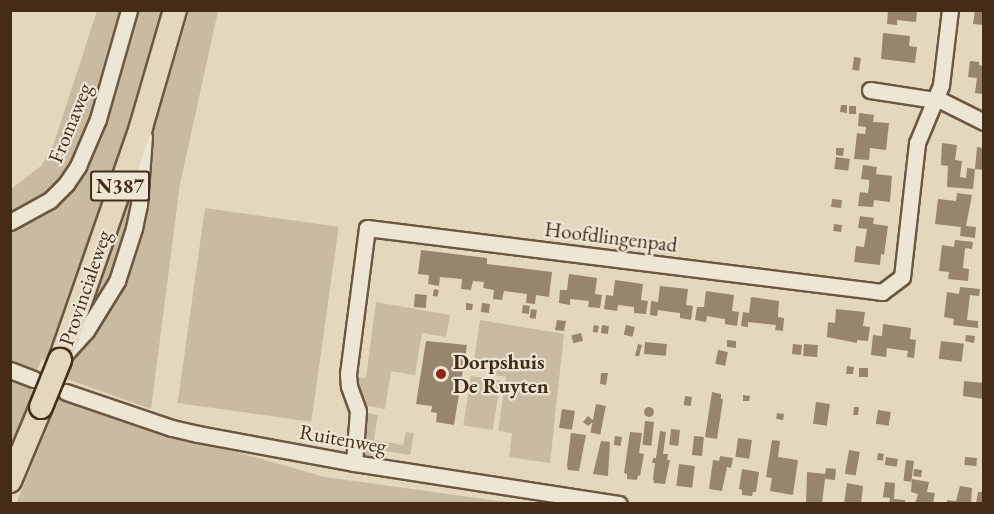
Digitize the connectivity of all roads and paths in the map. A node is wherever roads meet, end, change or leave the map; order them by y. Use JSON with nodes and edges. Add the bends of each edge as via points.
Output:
{"nodes":[{"id":1,"x":129,"y":10,"type":"edge"},
{"id":2,"x":175,"y":10,"type":"edge"},
{"id":3,"x":950,"y":10,"type":"edge"},
{"id":4,"x":870,"y":90,"type":"dead end"},
{"id":5,"x":934,"y":100,"type":"junction"},
{"id":6,"x":984,"y":122,"type":"edge"},
{"id":7,"x":10,"y":222,"type":"edge"},
{"id":8,"x":10,"y":370,"type":"edge"},
{"id":9,"x":33,"y":379,"type":"dead end"},
{"id":10,"x":66,"y":392,"type":"dead end"},
{"id":11,"x":354,"y":463,"type":"junction"},
{"id":12,"x":10,"y":481,"type":"edge"},
{"id":13,"x":618,"y":504,"type":"edge"}],
"edges":[{"from":1,"to":7,"type":"street","name":"Fromaweg","via":[[98,119],[78,166],[50,200]]},
{"from":2,"to":12,"type":"highway","name":"Provincialeweg","number":"N387","bridge":true,"via":[[144,117],[60,360]]},
{"from":3,"to":5,"type":"street","name":"Hoofdlingenpad","via":[[941,85]]},
{"from":4,"to":5,"type":"street"},
{"from":5,"to":6,"type":"street"},
{"from":5,"to":11,"type":"street","name":"Hoofdlingenpad","via":[[917,143],[902,277],[882,292],[367,228],[348,374],[358,411]]},
{"from":8,"to":9,"type":"street"},
{"from":10,"to":11,"type":"street","name":"Ruitenweg","via":[[172,428]]},
{"from":11,"to":13,"type":"street","name":"Ruitenweg"}]}
